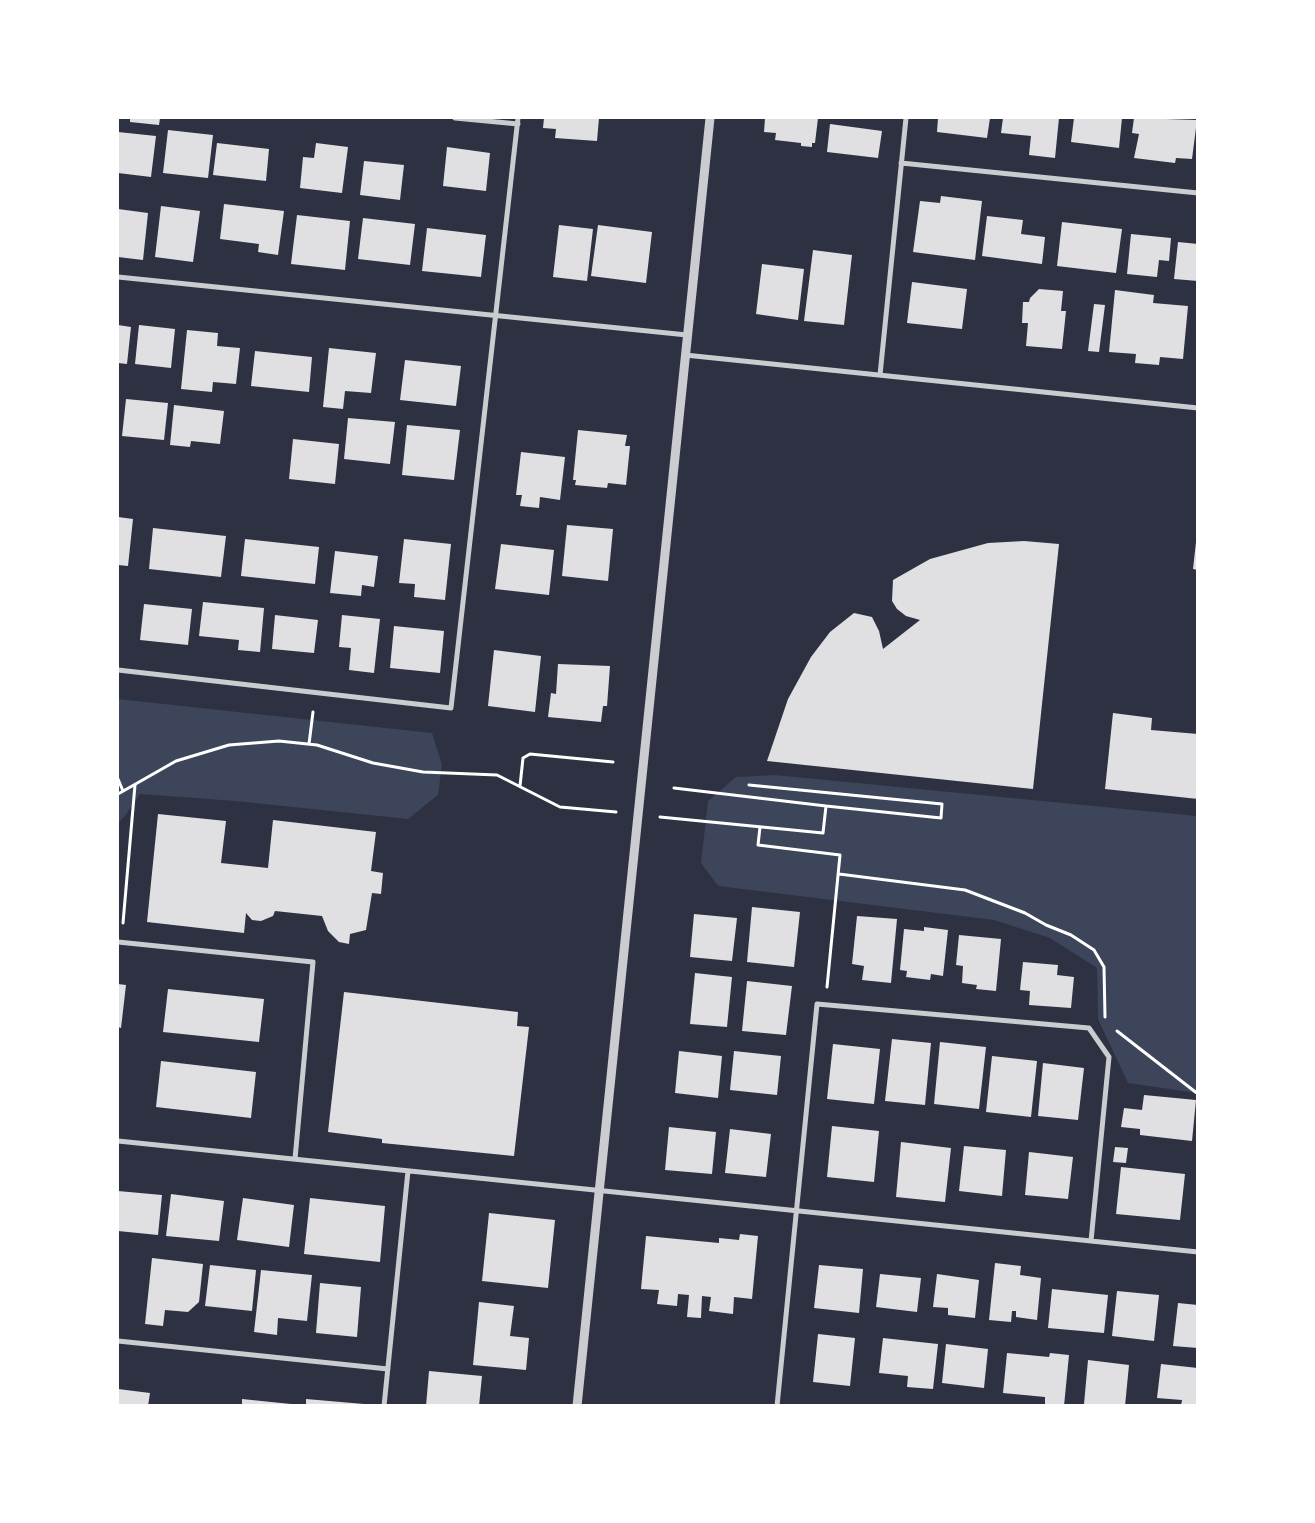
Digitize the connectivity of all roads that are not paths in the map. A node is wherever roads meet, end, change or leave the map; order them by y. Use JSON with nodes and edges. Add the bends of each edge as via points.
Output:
{"nodes":[{"id":1,"x":455,"y":118,"type":"edge"},
{"id":2,"x":518,"y":118,"type":"edge"},
{"id":3,"x":710,"y":118,"type":"edge"},
{"id":4,"x":906,"y":118,"type":"edge"},
{"id":5,"x":518,"y":124,"type":"junction"},
{"id":6,"x":901,"y":163,"type":"junction"},
{"id":7,"x":1198,"y":193,"type":"edge"},
{"id":8,"x":118,"y":277,"type":"edge"},
{"id":9,"x":497,"y":316,"type":"junction"},
{"id":10,"x":687,"y":335,"type":"junction"},
{"id":11,"x":685,"y":355,"type":"junction"},
{"id":12,"x":880,"y":375,"type":"junction"},
{"id":13,"x":1198,"y":408,"type":"edge"},
{"id":14,"x":118,"y":670,"type":"edge"},
{"id":15,"x":119,"y":943,"type":"edge"},
{"id":16,"x":118,"y":1141,"type":"edge"},
{"id":17,"x":296,"y":1160,"type":"junction"},
{"id":18,"x":408,"y":1171,"type":"junction"},
{"id":19,"x":599,"y":1190,"type":"junction"},
{"id":20,"x":796,"y":1210,"type":"junction"},
{"id":21,"x":1091,"y":1241,"type":"junction"},
{"id":22,"x":1198,"y":1252,"type":"edge"},
{"id":23,"x":118,"y":1341,"type":"edge"},
{"id":24,"x":388,"y":1369,"type":"junction"},
{"id":25,"x":384,"y":1406,"type":"edge"},
{"id":26,"x":577,"y":1406,"type":"edge"},
{"id":27,"x":777,"y":1406,"type":"edge"}],
"edges":[{"from":1,"to":5,"type":"street"},
{"from":2,"to":5,"type":"street"},
{"from":3,"to":10,"type":"street"},
{"from":4,"to":6,"type":"street"},
{"from":5,"to":9,"type":"street"},
{"from":6,"to":7,"type":"street"},
{"from":6,"to":12,"type":"street"},
{"from":8,"to":9,"type":"street"},
{"from":9,"to":10,"type":"street"},
{"from":9,"to":14,"type":"street","via":[[451,708]]},
{"from":10,"to":11,"type":"street"},
{"from":11,"to":12,"type":"street"},
{"from":11,"to":19,"type":"street"},
{"from":12,"to":13,"type":"street"},
{"from":15,"to":17,"type":"street","via":[[314,962]]},
{"from":16,"to":17,"type":"street"},
{"from":17,"to":18,"type":"street"},
{"from":18,"to":19,"type":"street"},
{"from":18,"to":24,"type":"street"},
{"from":19,"to":20,"type":"street"},
{"from":19,"to":26,"type":"street"},
{"from":20,"to":21,"type":"street"},
{"from":20,"to":21,"type":"street","via":[[817,1004],[1088,1028],[1109,1056]]},
{"from":20,"to":27,"type":"street"},
{"from":21,"to":22,"type":"street"},
{"from":23,"to":24,"type":"street"},
{"from":24,"to":25,"type":"street"}]}
